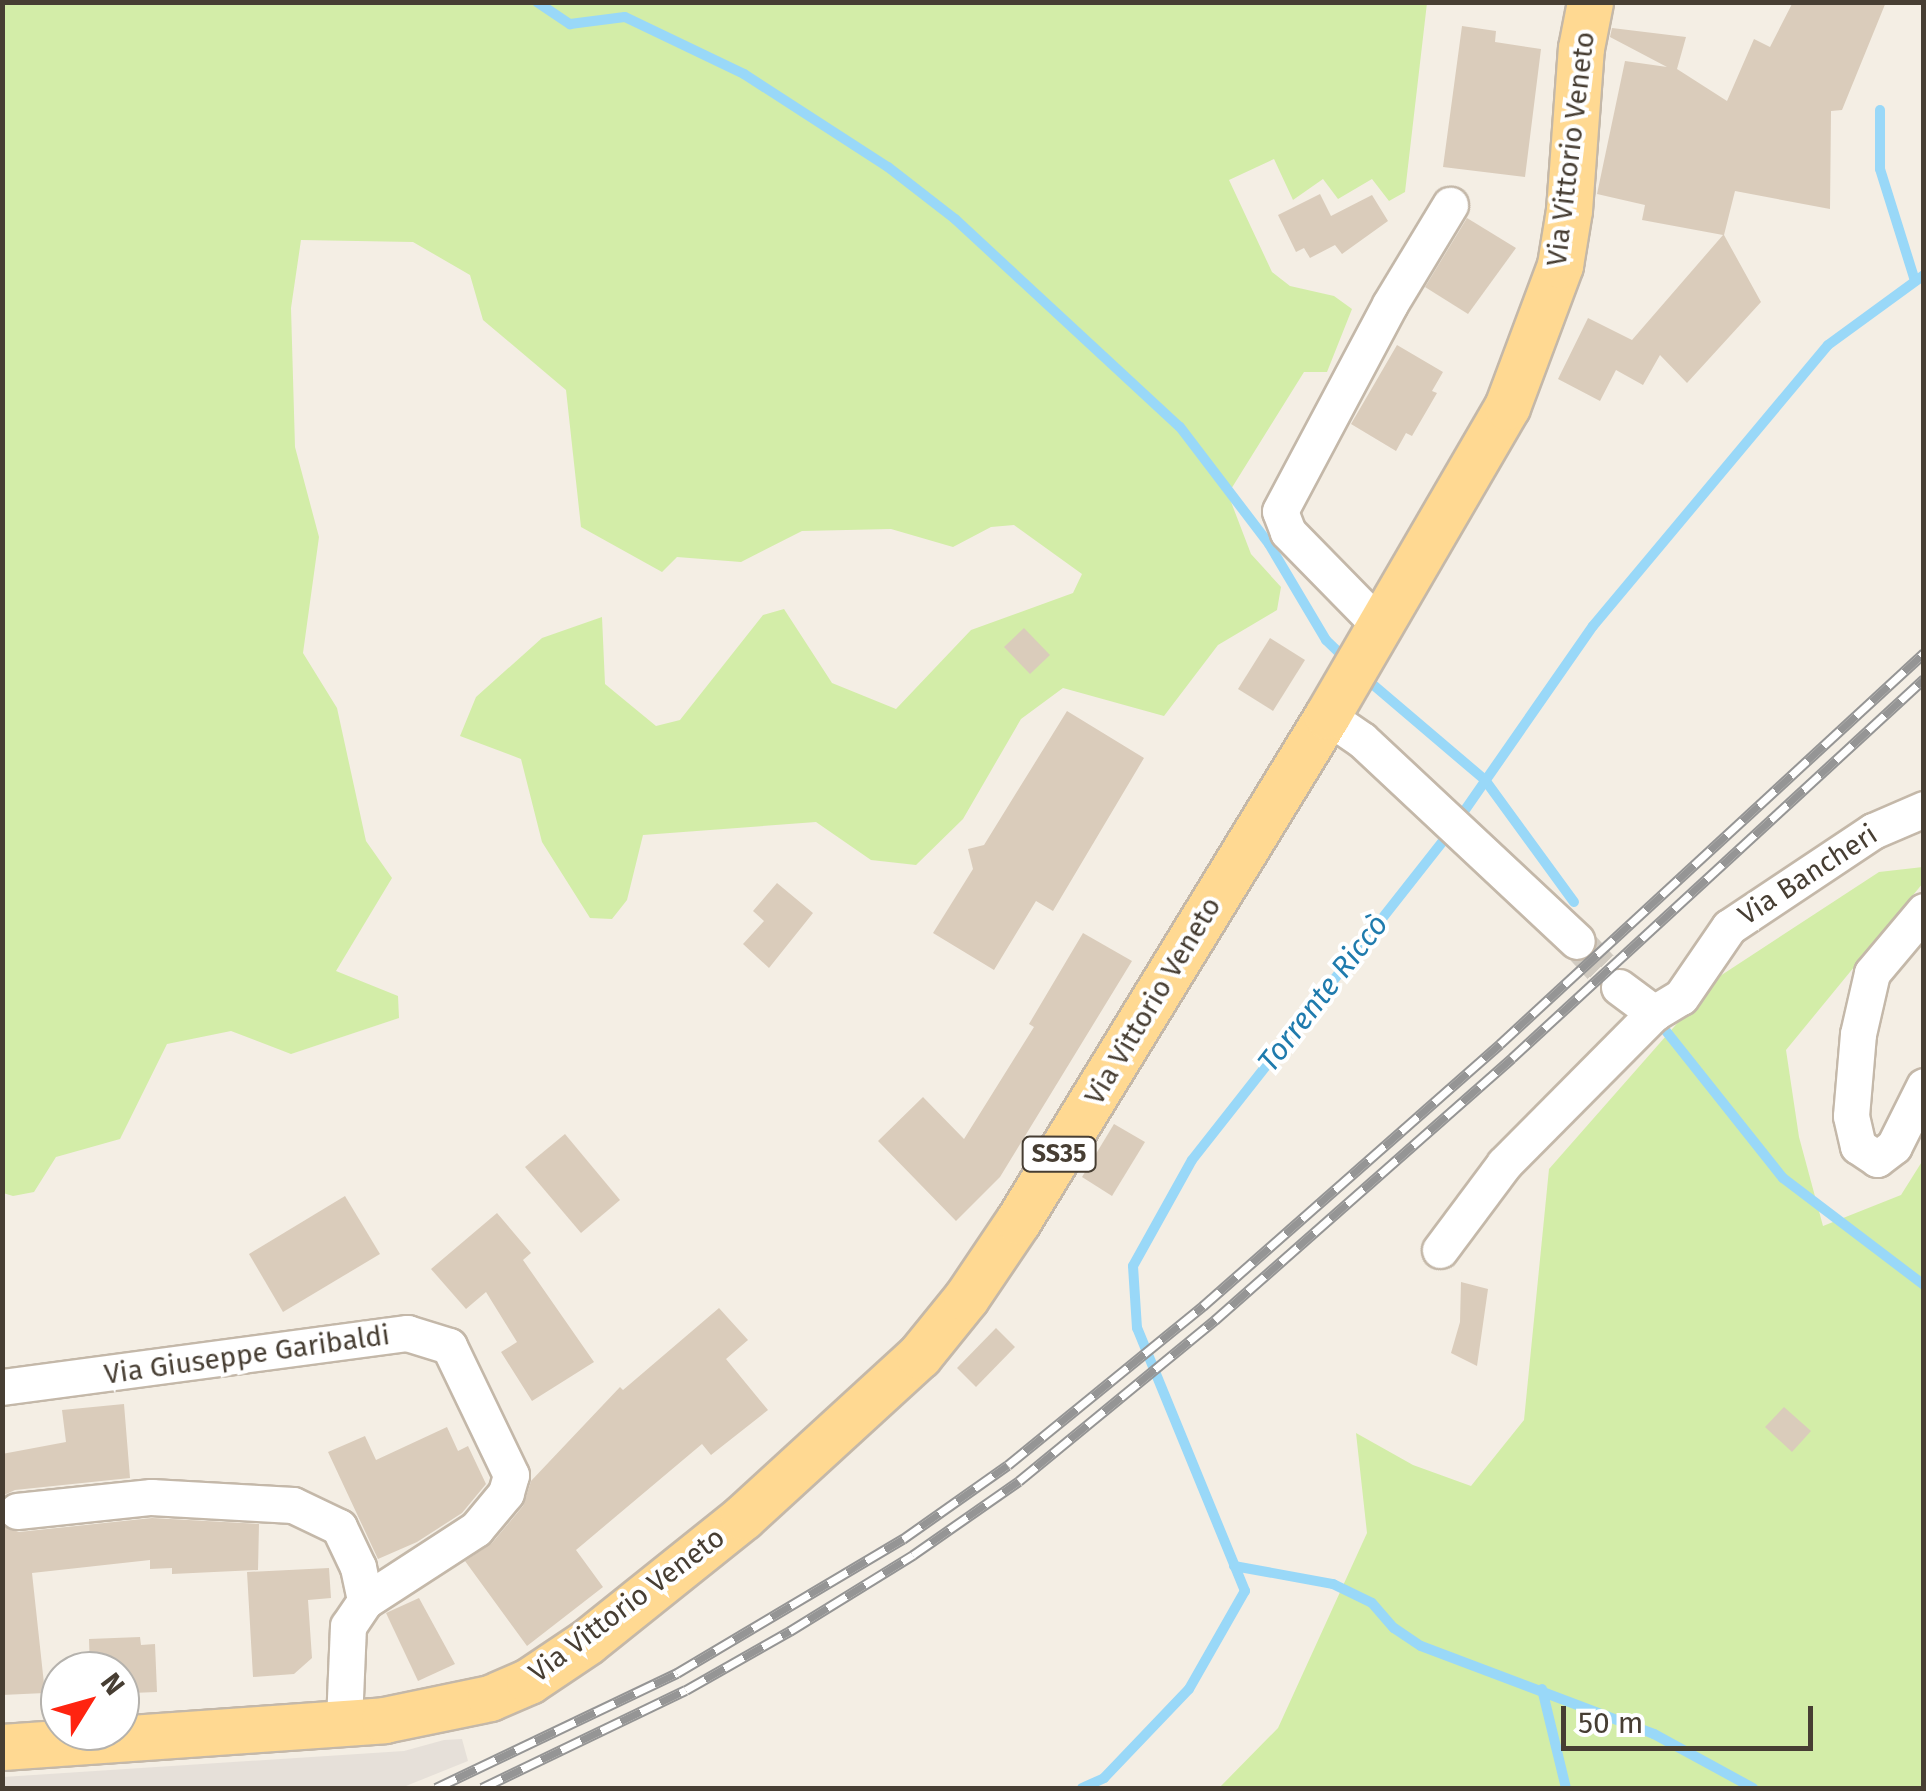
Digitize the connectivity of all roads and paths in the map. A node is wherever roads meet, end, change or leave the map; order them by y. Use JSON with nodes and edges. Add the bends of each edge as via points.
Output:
{"nodes":[{"id":1,"x":1590,"y":2,"type":"edge"},
{"id":2,"x":1450,"y":205,"type":"dead end"},
{"id":3,"x":1380,"y":626,"type":"junction"},
{"id":4,"x":1344,"y":728,"type":"junction"},
{"id":5,"x":1920,"y":807,"type":"edge"},
{"id":6,"x":1924,"y":911,"type":"edge"},
{"id":7,"x":1577,"y":942,"type":"tunnel mouth"},
{"id":8,"x":1619,"y":987,"type":"tunnel mouth"},
{"id":9,"x":1654,"y":1013,"type":"junction"},
{"id":10,"x":1924,"y":1086,"type":"edge"},
{"id":11,"x":1440,"y":1250,"type":"dead end"},
{"id":12,"x":2,"y":1387,"type":"edge"},
{"id":13,"x":17,"y":1511,"type":"dead end"},
{"id":14,"x":365,"y":1601,"type":"junction"},
{"id":15,"x":344,"y":1722,"type":"junction"},
{"id":16,"x":2,"y":1747,"type":"edge"}],
"edges":[{"from":1,"to":3,"type":"main road","name":"Via Vittorio Veneto","number":"SS35","via":[[1569,210],[1546,311],[1508,407]]},
{"from":2,"to":3,"type":"street","via":[[1280,511],[1288,532]]},
{"from":3,"to":4,"type":"main road","name":"Via Vittorio Veneto","number":"SS35"},
{"from":4,"to":7,"type":"street"},
{"from":4,"to":15,"type":"main road","name":"Via Vittorio Veneto","number":"SS35","via":[[966,1298],[877,1399],[743,1517],[529,1681],[419,1716]]},
{"from":5,"to":9,"type":"street","name":"Via Bancheri","via":[[1729,927],[1681,997]]},
{"from":6,"to":10,"type":"street","via":[[1872,973],[1850,1116],[1858,1146],[1877,1159],[1894,1146]]},
{"from":8,"to":9,"type":"street"},
{"from":9,"to":11,"type":"street","name":"Via Bancheri","via":[[1504,1164]]},
{"from":12,"to":14,"type":"street","name":"Via Giuseppe Garibaldi","via":[[408,1333],[449,1346],[510,1475],[506,1493],[476,1529]]},
{"from":13,"to":14,"type":"street","via":[[151,1497],[294,1505],[339,1527]]},
{"from":14,"to":15,"type":"street","via":[[348,1626]]},
{"from":15,"to":16,"type":"main road","name":"Via Vittorio Veneto","number":"SS35"}]}
